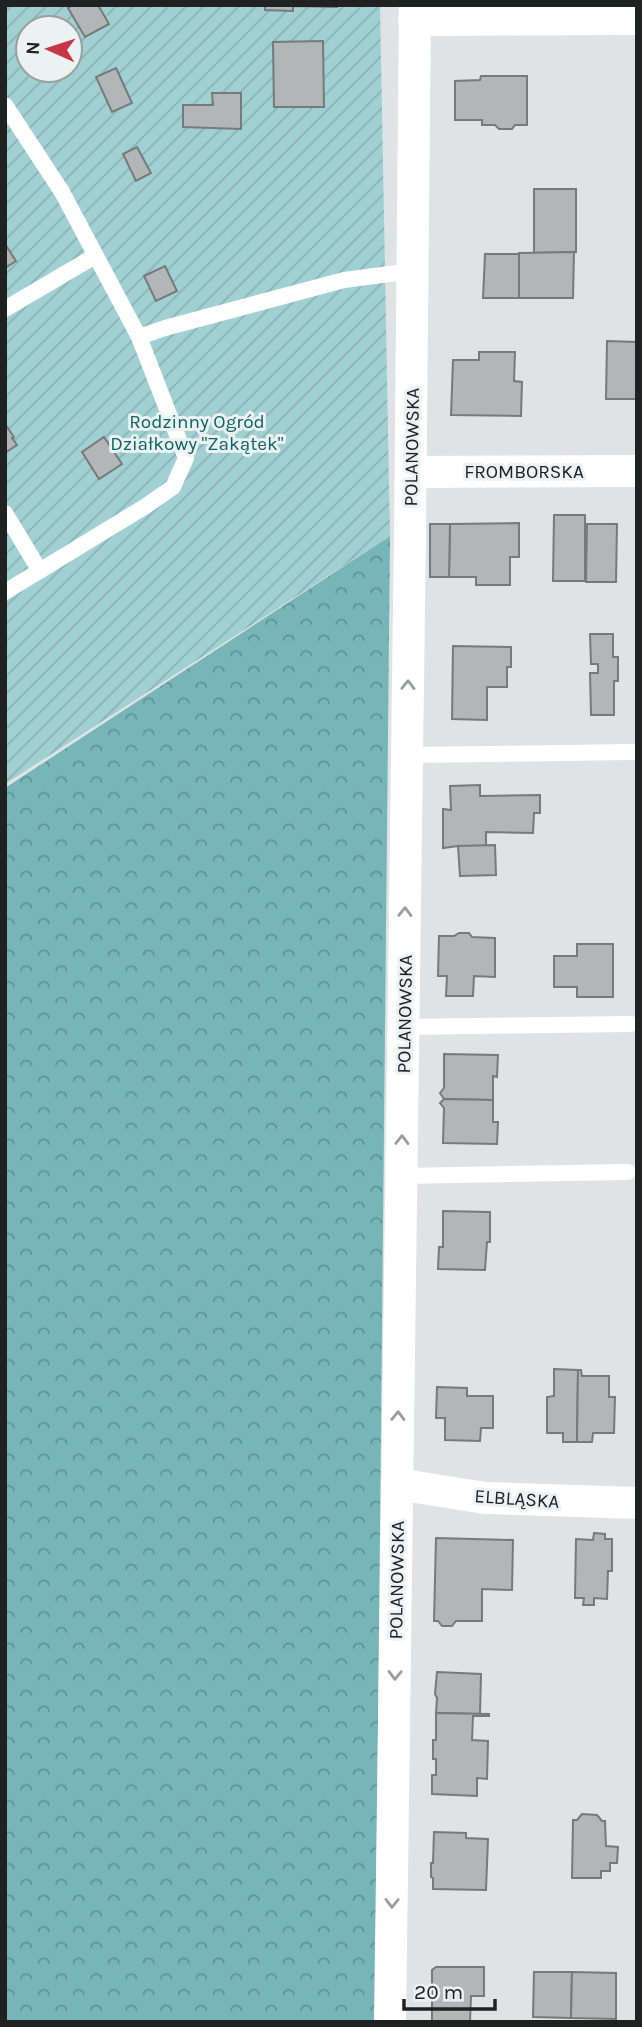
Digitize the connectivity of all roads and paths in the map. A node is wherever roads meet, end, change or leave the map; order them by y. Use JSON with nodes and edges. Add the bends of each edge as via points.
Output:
{"nodes":[{"id":1,"x":414,"y":13,"type":"edge"},
{"id":2,"x":637,"y":19,"type":"edge"},
{"id":3,"x":5,"y":105,"type":"edge"},
{"id":4,"x":95,"y":256,"type":"junction"},
{"id":5,"x":413,"y":271,"type":"junction"},
{"id":6,"x":5,"y":309,"type":"edge"},
{"id":7,"x":139,"y":337,"type":"junction"},
{"id":8,"x":637,"y":471,"type":"edge"},
{"id":9,"x":411,"y":472,"type":"junction"},
{"id":10,"x":5,"y":513,"type":"edge"},
{"id":11,"x":40,"y":571,"type":"junction"},
{"id":12,"x":5,"y":592,"type":"edge"},
{"id":13,"x":632,"y":752,"type":"dead end"},
{"id":14,"x":407,"y":755,"type":"junction"},
{"id":15,"x":631,"y":1024,"type":"dead end"},
{"id":16,"x":403,"y":1027,"type":"junction"},
{"id":17,"x":628,"y":1172,"type":"dead end"},
{"id":18,"x":401,"y":1176,"type":"junction"},
{"id":19,"x":397,"y":1484,"type":"junction"},
{"id":20,"x":637,"y":1503,"type":"edge"},
{"id":21,"x":390,"y":2022,"type":"edge"}],
"edges":[{"from":1,"to":2,"type":"street"},
{"from":1,"to":5,"type":"street","name":"POLANOWSKA"},
{"from":3,"to":4,"type":"lane","via":[[62,192]]},
{"from":4,"to":6,"type":"lane"},
{"from":4,"to":7,"type":"lane"},
{"from":5,"to":7,"type":"lane","via":[[344,280]]},
{"from":5,"to":9,"type":"street","name":"POLANOWSKA"},
{"from":7,"to":11,"type":"lane","via":[[186,458],[173,487]]},
{"from":8,"to":9,"type":"street","name":"FROMBORSKA"},
{"from":14,"to":9,"type":"street","name":"POLANOWSKA","one_way":true},
{"from":10,"to":11,"type":"lane"},
{"from":11,"to":12,"type":"lane"},
{"from":13,"to":14,"type":"lane"},
{"from":16,"to":14,"type":"street","name":"POLANOWSKA","one_way":true},
{"from":15,"to":16,"type":"lane"},
{"from":18,"to":16,"type":"street","name":"POLANOWSKA","one_way":true},
{"from":17,"to":18,"type":"lane"},
{"from":19,"to":18,"type":"street","name":"POLANOWSKA","one_way":true},
{"from":19,"to":20,"type":"street","name":"ELBLĄSKA","via":[[485,1498]]},
{"from":19,"to":21,"type":"street","name":"POLANOWSKA","one_way":true}]}
